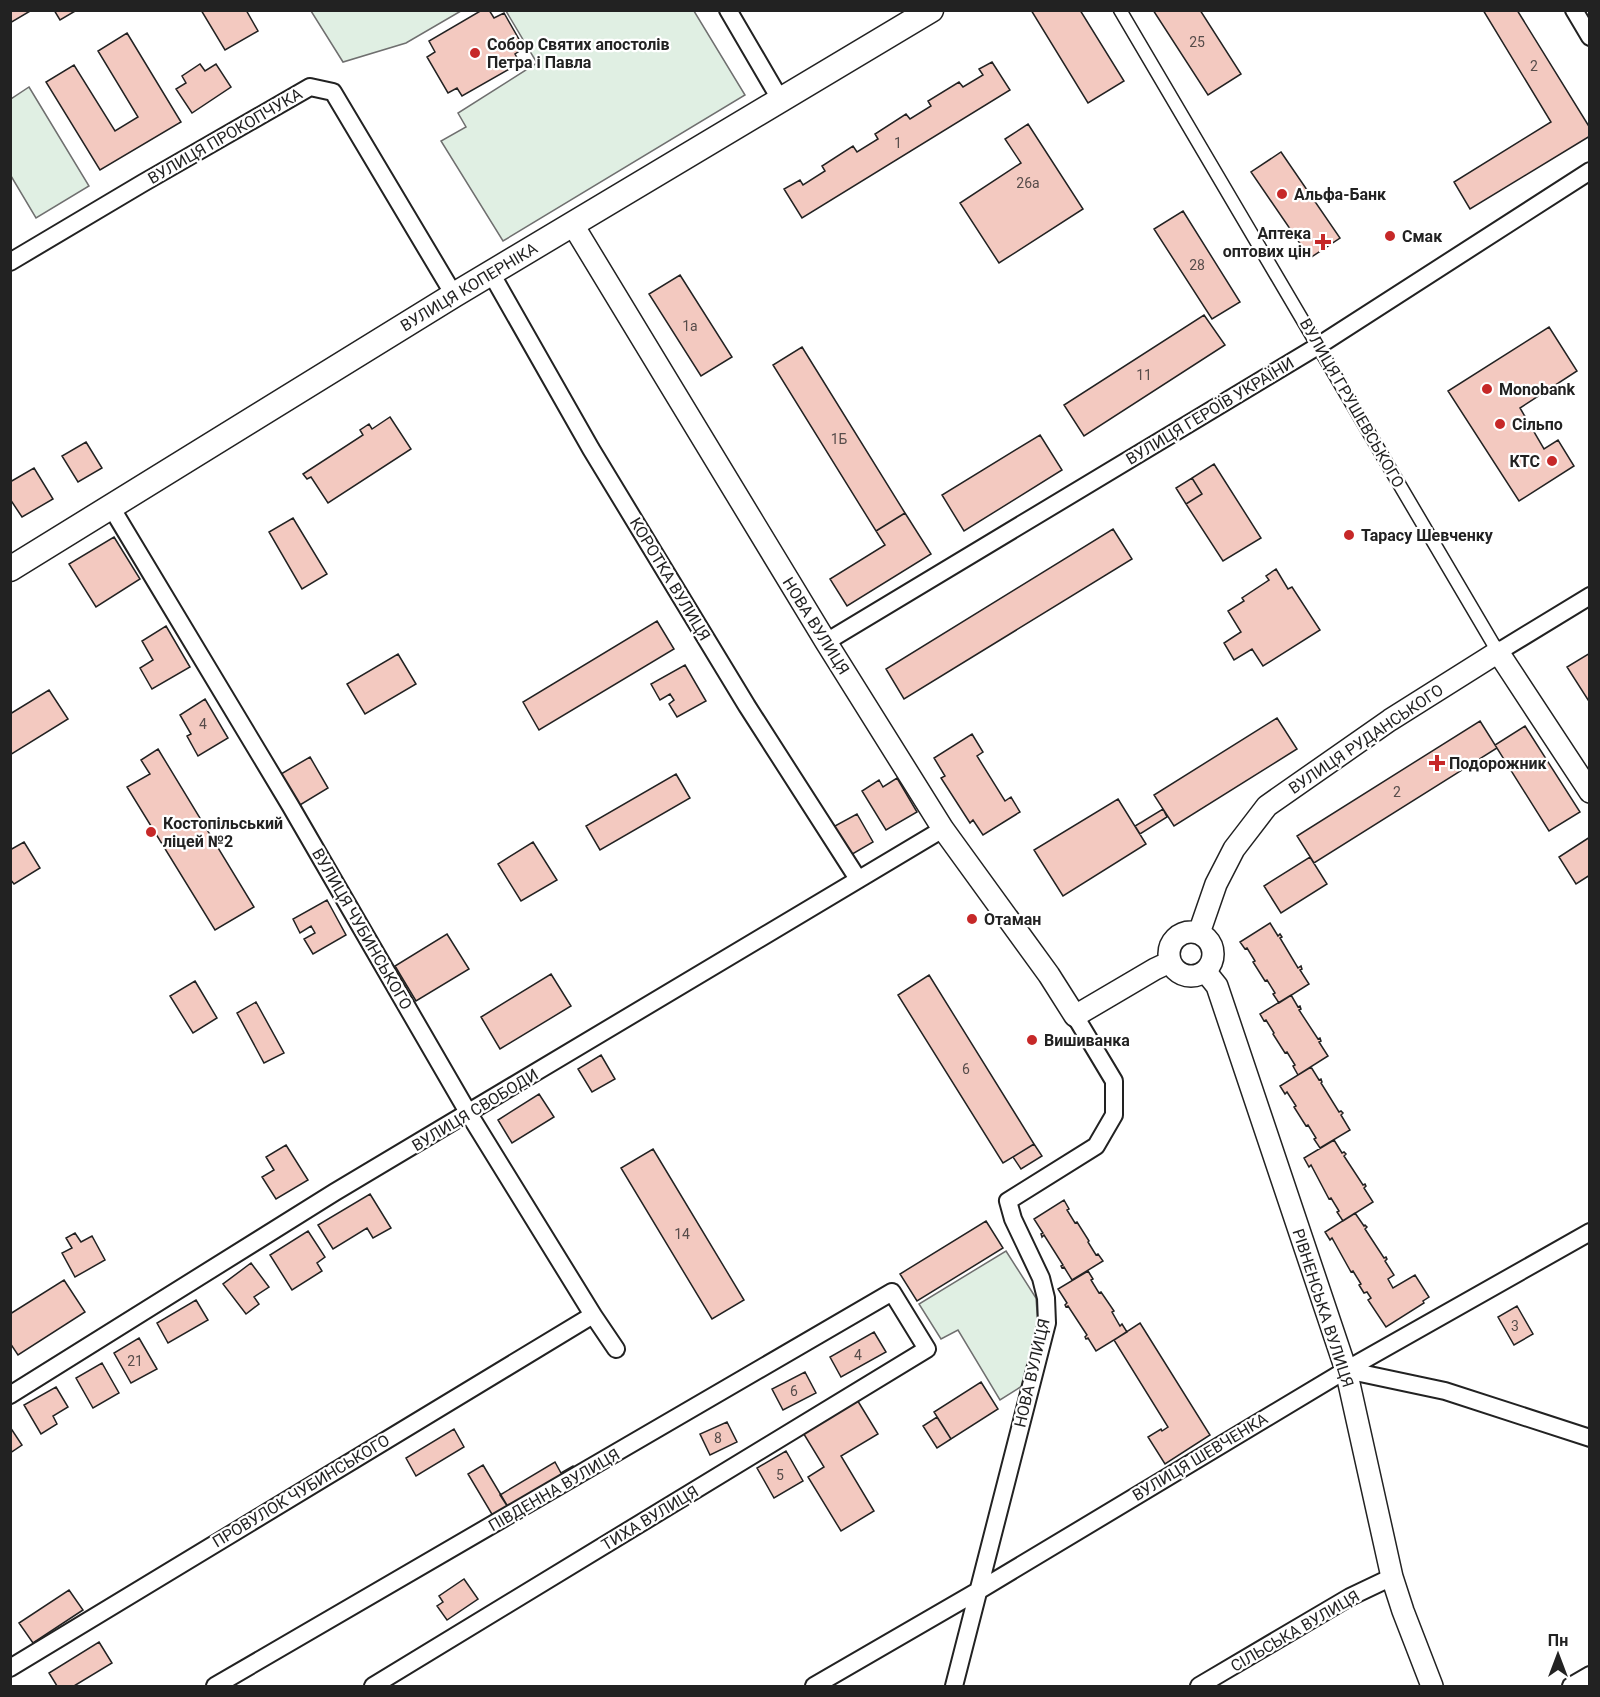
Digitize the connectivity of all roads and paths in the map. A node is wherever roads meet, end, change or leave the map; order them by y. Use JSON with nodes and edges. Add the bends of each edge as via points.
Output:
{"nodes":[{"id":1,"x":728,"y":10,"type":"edge"},
{"id":2,"x":931,"y":10,"type":"edge"},
{"id":3,"x":1120,"y":10,"type":"edge"},
{"id":4,"x":1574,"y":10,"type":"edge"},
{"id":5,"x":1590,"y":37,"type":"edge"},
{"id":6,"x":780,"y":99,"type":"junction"},
{"id":7,"x":1590,"y":171,"type":"edge"},
{"id":8,"x":573,"y":225,"type":"junction"},
{"id":9,"x":10,"y":262,"type":"edge"},
{"id":10,"x":491,"y":273,"type":"junction"},
{"id":11,"x":454,"y":295,"type":"junction"},
{"id":12,"x":1318,"y":346,"type":"junction"},
{"id":13,"x":111,"y":507,"type":"junction"},
{"id":14,"x":10,"y":569,"type":"edge"},
{"id":15,"x":1590,"y":596,"type":"edge"},
{"id":16,"x":825,"y":642,"type":"junction"},
{"id":17,"x":1498,"y":652,"type":"junction"},
{"id":18,"x":1590,"y":792,"type":"edge"},
{"id":19,"x":943,"y":829,"type":"junction"},
{"id":20,"x":858,"y":879,"type":"junction"},
{"id":21,"x":1199,"y":933,"type":"junction"},
{"id":22,"x":1170,"y":962,"type":"junction"},
{"id":23,"x":1204,"y":971,"type":"junction"},
{"id":24,"x":1075,"y":1016,"type":"junction"},
{"id":25,"x":469,"y":1114,"type":"junction"},
{"id":26,"x":1590,"y":1232,"type":"edge"},
{"id":27,"x":892,"y":1292,"type":"joint"},
{"id":28,"x":593,"y":1315,"type":"junction"},
{"id":29,"x":615,"y":1349,"type":"dead end"},
{"id":30,"x":1346,"y":1370,"type":"junction"},
{"id":31,"x":10,"y":1395,"type":"edge"},
{"id":32,"x":1590,"y":1438,"type":"edge"},
{"id":33,"x":1392,"y":1577,"type":"junction"},
{"id":34,"x":978,"y":1591,"type":"junction"},
{"id":35,"x":10,"y":1668,"type":"edge"},
{"id":36,"x":1590,"y":1675,"type":"edge"},
{"id":37,"x":215,"y":1686,"type":"edge"},
{"id":38,"x":373,"y":1686,"type":"edge"},
{"id":39,"x":814,"y":1686,"type":"edge"},
{"id":40,"x":954,"y":1686,"type":"edge"},
{"id":41,"x":1199,"y":1686,"type":"edge"},
{"id":42,"x":1432,"y":1686,"type":"edge"},
{"id":43,"x":1570,"y":1686,"type":"edge"}],
"edges":[{"from":1,"to":6,"type":"street"},
{"from":2,"to":6,"type":"main road","name":"ВУЛИЦЯ КОПЕРНІКА"},
{"from":3,"to":12,"type":"street","name":"ВУЛИЦЯ ГРУШЕВСЬКОГО"},
{"from":4,"to":5,"type":"street"},
{"from":6,"to":8,"type":"main road","name":"ВУЛИЦЯ КОПЕРНІКА"},
{"from":7,"to":12,"type":"street","name":"ВУЛИЦЯ ГЕРОЇВ УКРАЇНИ"},
{"from":8,"to":10,"type":"main road","name":"ВУЛИЦЯ КОПЕРНІКА"},
{"from":8,"to":16,"type":"street","name":"НОВА ВУЛИЦЯ"},
{"from":9,"to":11,"type":"street","name":"ВУЛИЦЯ ПРОКОПЧУКА","via":[[310,87],[333,92]]},
{"from":10,"to":11,"type":"main road","name":"ВУЛИЦЯ КОПЕРНІКА"},
{"from":10,"to":20,"type":"street","name":"КОРОТКА ВУЛИЦЯ","via":[[735,687]]},
{"from":11,"to":13,"type":"main road","name":"ВУЛИЦЯ КОПЕРНІКА"},
{"from":12,"to":16,"type":"street","name":"ВУЛИЦЯ ГЕРОЇВ УКРАЇНИ"},
{"from":12,"to":17,"type":"street","name":"ВУЛИЦЯ ГРУШЕВСЬКОГО"},
{"from":13,"to":14,"type":"main road","name":"ВУЛИЦЯ КОПЕРНІКА"},
{"from":13,"to":25,"type":"street","name":"ВУЛИЦЯ ЧУБИНСЬКОГО"},
{"from":15,"to":17,"type":"street","name":"ВУЛИЦЯ РУДАНСЬКОГО"},
{"from":16,"to":19,"type":"street","name":"НОВА ВУЛИЦЯ"},
{"from":17,"to":18,"type":"street","name":"ВУЛИЦЯ ГРУШЕВСЬКОГО"},
{"from":17,"to":21,"type":"street","name":"ВУЛИЦЯ РУДАНСЬКОГО","via":[[1390,720],[1267,806],[1234,849],[1216,884]]},
{"from":19,"to":20,"type":"street","name":"ВУЛИЦЯ СВОБОДИ"},
{"from":19,"to":24,"type":"street","name":"НОВА ВУЛИЦЯ"},
{"from":20,"to":25,"type":"street","name":"ВУЛИЦЯ СВОБОДИ"},
{"from":21,"to":22,"type":"street","via":[[1185,932],[1173,940],[1168,953]]},
{"from":21,"to":23,"type":"street","via":[[1213,950],[1210,965]]},
{"from":22,"to":23,"type":"street","via":[[1183,975]]},
{"from":22,"to":24,"type":"street"},
{"from":23,"to":30,"type":"street","name":"РІВНЕНСЬКА ВУЛИЦЯ","via":[[1217,986]]},
{"from":24,"to":34,"type":"street","name":"НОВА ВУЛИЦЯ","via":[[1114,1081],[1114,1114],[1096,1146],[1008,1201],[1041,1278],[1047,1323]]},
{"from":25,"to":28,"type":"street","name":"ВУЛИЦЯ ЧУБИНСЬКОГО"},
{"from":25,"to":31,"type":"street","name":"ВУЛИЦЯ СВОБОДИ"},
{"from":26,"to":30,"type":"street","name":"ВУЛИЦЯ ШЕВЧЕНКА"},
{"from":27,"to":37,"type":"street","name":"ПІВДЕННА ВУЛИЦЯ"},
{"from":27,"to":38,"type":"street","name":"ТИХА ВУЛИЦЯ","via":[[927,1349]]},
{"from":28,"to":29,"type":"street","name":"ВУЛИЦЯ ЧУБИНСЬКОГО"},
{"from":28,"to":35,"type":"street","name":"ПРОВУЛОК ЧУБИНСЬКОГО"},
{"from":30,"to":32,"type":"street","via":[[1445,1391]]},
{"from":30,"to":33,"type":"street","name":"РІВНЕНСЬКА ВУЛИЦЯ"},
{"from":30,"to":34,"type":"street","name":"ВУЛИЦЯ ШЕВЧЕНКА"},
{"from":33,"to":41,"type":"street","name":"СІЛЬСЬКА ВУЛИЦЯ","via":[[1350,1597]]},
{"from":33,"to":42,"type":"street","name":"РІВНЕНСЬКА ВУЛИЦЯ"},
{"from":34,"to":39,"type":"street","name":"ВУЛИЦЯ ШЕВЧЕНКА"},
{"from":34,"to":40,"type":"street","name":"НОВА ВУЛИЦЯ"},
{"from":36,"to":43,"type":"street"}]}
